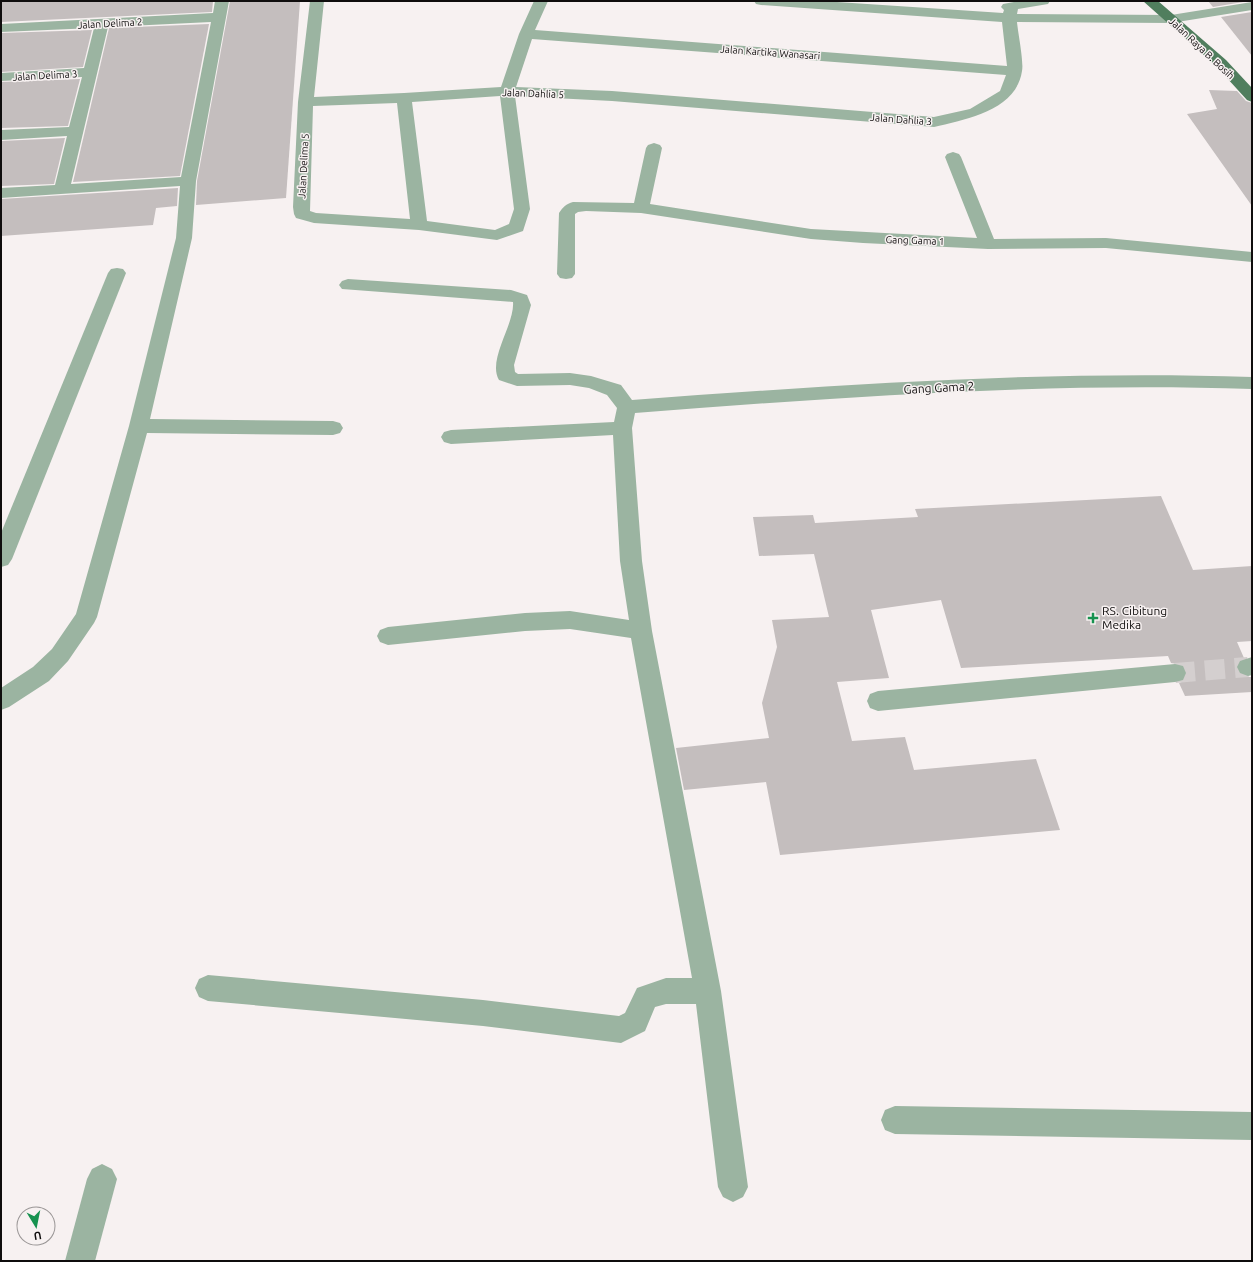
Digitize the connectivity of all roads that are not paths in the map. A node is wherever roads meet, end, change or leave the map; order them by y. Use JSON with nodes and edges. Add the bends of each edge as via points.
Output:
{"nodes":[{"id":1,"x":222,"y":1,"type":"edge"},
{"id":2,"x":317,"y":1,"type":"edge"},
{"id":3,"x":541,"y":1,"type":"edge"},
{"id":4,"x":761,"y":1,"type":"edge"},
{"id":5,"x":937,"y":1,"type":"edge"},
{"id":6,"x":1043,"y":1,"type":"edge"},
{"id":7,"x":1150,"y":1,"type":"edge"},
{"id":8,"x":1252,"y":6,"type":"edge"},
{"id":9,"x":1011,"y":12,"type":"junction"},
{"id":10,"x":219,"y":17,"type":"junction"},
{"id":11,"x":1171,"y":19,"type":"junction"},
{"id":12,"x":102,"y":23,"type":"junction"},
{"id":13,"x":1,"y":28,"type":"edge"},
{"id":14,"x":526,"y":34,"type":"junction"},
{"id":15,"x":1015,"y":71,"type":"junction"},
{"id":16,"x":89,"y":72,"type":"junction"},
{"id":17,"x":1,"y":77,"type":"edge"},
{"id":18,"x":507,"y":91,"type":"junction"},
{"id":19,"x":1252,"y":97,"type":"edge"},
{"id":20,"x":404,"y":98,"type":"junction"},
{"id":21,"x":306,"y":102,"type":"junction"},
{"id":22,"x":760,"y":109,"type":"joint"},
{"id":23,"x":76,"y":131,"type":"junction"},
{"id":24,"x":1,"y":135,"type":"edge"},
{"id":25,"x":654,"y":148,"type":"dead end"},
{"id":26,"x":953,"y":157,"type":"dead end"},
{"id":27,"x":188,"y":181,"type":"junction"},
{"id":28,"x":62,"y":189,"type":"junction"},
{"id":29,"x":1,"y":193,"type":"edge"},
{"id":30,"x":641,"y":208,"type":"junction"},
{"id":31,"x":419,"y":225,"type":"junction"},
{"id":32,"x":988,"y":244,"type":"junction"},
{"id":33,"x":1252,"y":257,"type":"edge"},
{"id":34,"x":116,"y":273,"type":"dead end"},
{"id":35,"x":566,"y":274,"type":"dead end"},
{"id":36,"x":348,"y":285,"type":"dead end"},
{"id":37,"x":1252,"y":382,"type":"edge"},
{"id":38,"x":627,"y":407,"type":"junction"},
{"id":39,"x":139,"y":426,"type":"junction"},
{"id":40,"x":333,"y":428,"type":"dead end"},
{"id":41,"x":622,"y":428,"type":"junction"},
{"id":42,"x":451,"y":437,"type":"dead end"},
{"id":43,"x":1,"y":559,"type":"edge"},
{"id":44,"x":641,"y":631,"type":"junction"},
{"id":45,"x":388,"y":636,"type":"dead end"},
{"id":46,"x":1175,"y":673,"type":"tunnel mouth"},
{"id":47,"x":1,"y":700,"type":"edge"},
{"id":48,"x":878,"y":701,"type":"dead end"},
{"id":49,"x":208,"y":988,"type":"dead end"},
{"id":50,"x":708,"y":991,"type":"junction"},
{"id":51,"x":895,"y":1120,"type":"dead end"},
{"id":52,"x":1252,"y":1126,"type":"edge"},
{"id":53,"x":102,"y":1179,"type":"dead end"},
{"id":54,"x":733,"y":1187,"type":"dead end"},
{"id":55,"x":80,"y":1261,"type":"edge"}],
"edges":[{"from":1,"to":10,"type":"street"},
{"from":2,"to":21,"type":"street","name":"Jalan Delima 5"},
{"from":3,"to":14,"type":"street"},
{"from":4,"to":9,"type":"street"},
{"from":5,"to":9,"type":"street"},
{"from":6,"to":9,"type":"street"},
{"from":7,"to":11,"type":"main road","name":"Jalan Raya B. Bosih"},
{"from":8,"to":11,"type":"street"},
{"from":9,"to":11,"type":"street"},
{"from":9,"to":15,"type":"street","name":"Jalan Dahlia 3"},
{"from":10,"to":12,"type":"street","name":"Jalan Delima 2"},
{"from":10,"to":27,"type":"street"},
{"from":11,"to":19,"type":"main road","name":"Jalan Raya B. Bosih","via":[[1221,63]]},
{"from":12,"to":13,"type":"street","name":"Jalan Delima 2"},
{"from":12,"to":16,"type":"street"},
{"from":14,"to":15,"type":"street","name":"Jalan Kartika Wanasari"},
{"from":14,"to":18,"type":"street"},
{"from":15,"to":22,"type":"street","name":"Jalan Dahlia 3","via":[[1006,93],[975,112],[934,122]]},
{"from":16,"to":17,"type":"street","name":"Jalan Delima 3"},
{"from":16,"to":23,"type":"street"},
{"from":18,"to":20,"type":"street","name":"Jalan Dahlia 5"},
{"from":18,"to":22,"type":"street","name":"Jalan Dahlia 5","via":[[612,96]]},
{"from":18,"to":31,"type":"street","name":"Jalan Delima 5","via":[[522,209],[517,227],[497,235]]},
{"from":20,"to":21,"type":"street","name":"Jalan Dahlia 5"},
{"from":20,"to":31,"type":"street"},
{"from":21,"to":31,"type":"street","name":"Jalan Delima 5","via":[[300,207],[302,214],[314,218]]},
{"from":23,"to":24,"type":"street"},
{"from":23,"to":28,"type":"street"},
{"from":25,"to":30,"type":"street"},
{"from":26,"to":32,"type":"street"},
{"from":27,"to":28,"type":"street"},
{"from":27,"to":39,"type":"street","via":[[184,238]]},
{"from":28,"to":29,"type":"street"},
{"from":30,"to":32,"type":"street","name":"Gang Gama 1","via":[[811,234]]},
{"from":30,"to":35,"type":"street","name":"Gang Gama 1","via":[[573,207],[567,213]]},
{"from":32,"to":33,"type":"street","name":"Gang Gama 1","via":[[1106,243]]},
{"from":34,"to":43,"type":"street"},
{"from":36,"to":38,"type":"street","via":[[511,296],[521,299],[522,306],[505,365],[506,376],[516,380],[570,379],[590,382],[614,390]]},
{"from":37,"to":38,"type":"street","name":"Gang Gama 2","via":[[1054,383],[918,388]]},
{"from":38,"to":41,"type":"street"},
{"from":39,"to":40,"type":"street"},
{"from":39,"to":47,"type":"street","via":[[86,617],[60,655],[41,674]]},
{"from":41,"to":42,"type":"street"},
{"from":41,"to":44,"type":"street","via":[[631,561]]},
{"from":44,"to":45,"type":"street","via":[[570,620]]},
{"from":44,"to":50,"type":"street"},
{"from":46,"to":48,"type":"street"},
{"from":49,"to":50,"type":"street","via":[[483,1013],[621,1030],[635,1022],[646,997],[666,991]]},
{"from":50,"to":54,"type":"street"},
{"from":51,"to":52,"type":"street"},
{"from":53,"to":55,"type":"street"}]}
